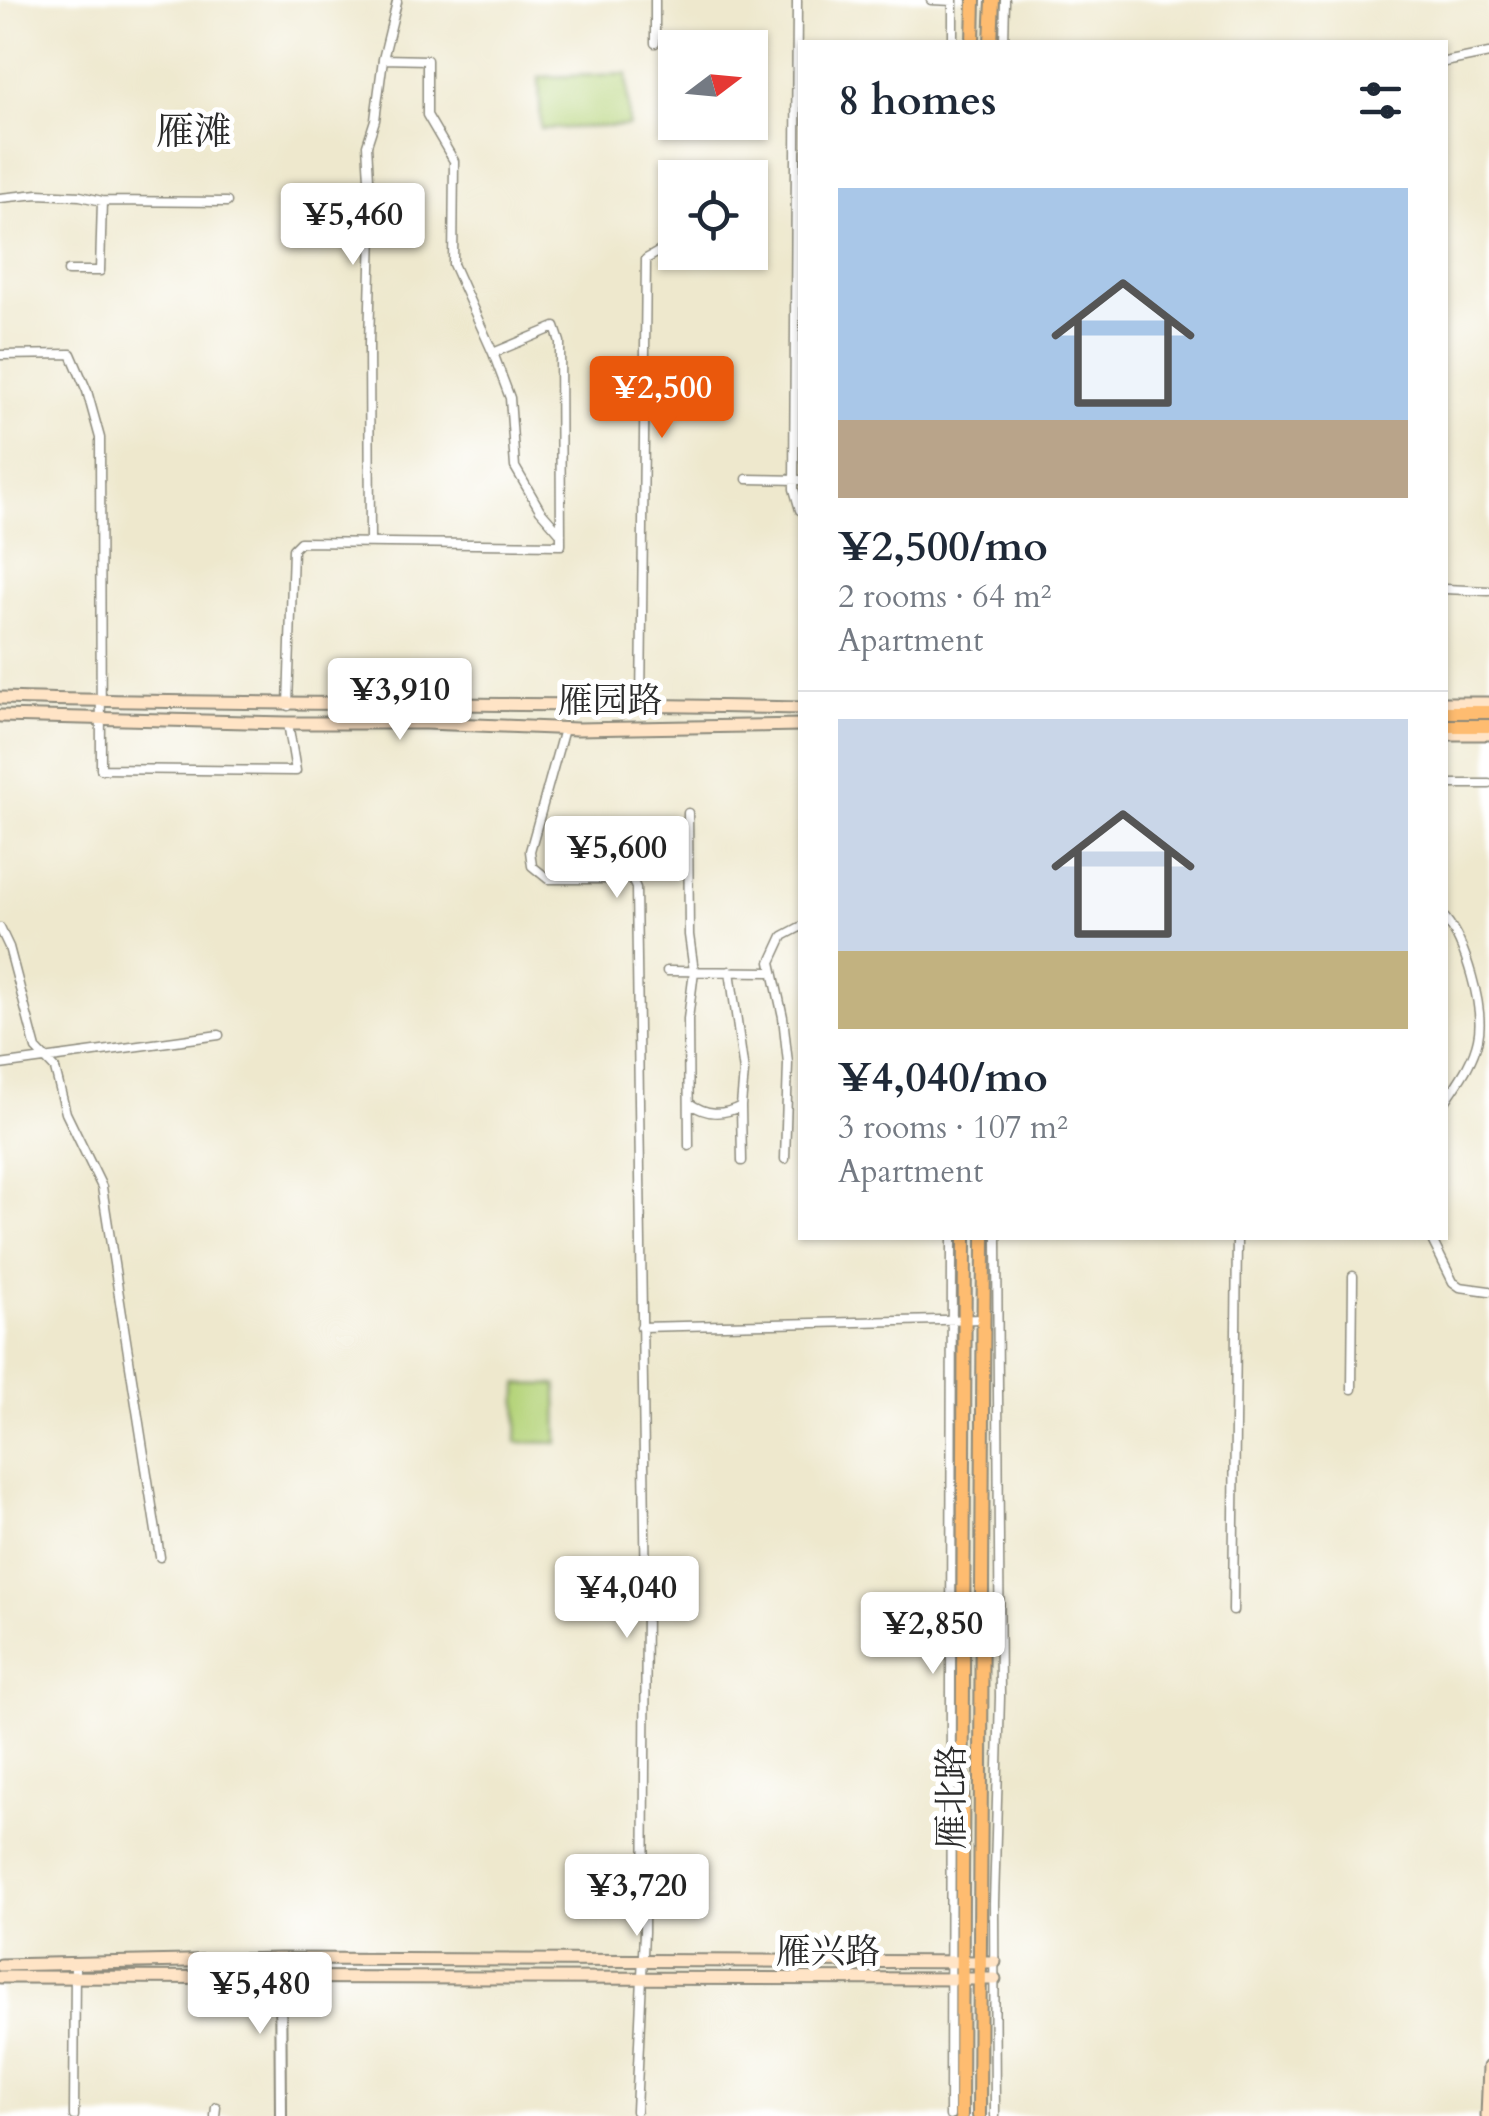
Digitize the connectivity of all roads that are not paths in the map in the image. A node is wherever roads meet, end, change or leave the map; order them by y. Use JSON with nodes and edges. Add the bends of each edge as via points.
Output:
{"nodes":[{"id":1,"x":655,"y":0,"type":"edge"},
{"id":2,"x":796,"y":0,"type":"edge"},
{"id":3,"x":932,"y":0,"type":"edge"},
{"id":4,"x":953,"y":0,"type":"edge"},
{"id":5,"x":974,"y":0,"type":"edge"},
{"id":6,"x":993,"y":0,"type":"edge"},
{"id":7,"x":1005,"y":0,"type":"edge"},
{"id":8,"x":397,"y":2,"type":"edge"},
{"id":9,"x":953,"y":40,"type":"edge"},
{"id":10,"x":973,"y":40,"type":"edge"},
{"id":11,"x":992,"y":40,"type":"edge"},
{"id":12,"x":1002,"y":40,"type":"edge"},
{"id":13,"x":655,"y":43,"type":"dead end"},
{"id":14,"x":1489,"y":53,"type":"edge"},
{"id":15,"x":383,"y":59,"type":"junction"},
{"id":16,"x":1448,"y":61,"type":"edge"},
{"id":17,"x":0,"y":198,"type":"edge"},
{"id":18,"x":102,"y":200,"type":"junction"},
{"id":19,"x":227,"y":202,"type":"dead end"},
{"id":20,"x":658,"y":252,"type":"edge"},
{"id":21,"x":68,"y":271,"type":"dead end"},
{"id":22,"x":493,"y":352,"type":"junction"},
{"id":23,"x":0,"y":355,"type":"edge"},
{"id":24,"x":747,"y":479,"type":"dead end"},
{"id":25,"x":797,"y":480,"type":"edge"},
{"id":26,"x":561,"y":534,"type":"junction"},
{"id":27,"x":370,"y":542,"type":"junction"},
{"id":28,"x":1448,"y":590,"type":"edge"},
{"id":29,"x":1489,"y":591,"type":"edge"},
{"id":30,"x":0,"y":698,"type":"edge"},
{"id":31,"x":100,"y":699,"type":"junction"},
{"id":32,"x":1448,"y":703,"type":"edge"},
{"id":33,"x":1489,"y":703,"type":"edge"},
{"id":34,"x":642,"y":705,"type":"junction"},
{"id":35,"x":288,"y":706,"type":"junction"},
{"id":36,"x":798,"y":708,"type":"edge"},
{"id":37,"x":1448,"y":712,"type":"edge"},
{"id":38,"x":1489,"y":712,"type":"edge"},
{"id":39,"x":0,"y":716,"type":"edge"},
{"id":40,"x":100,"y":717,"type":"junction"},
{"id":41,"x":288,"y":724,"type":"junction"},
{"id":42,"x":798,"y":725,"type":"edge"},
{"id":43,"x":1448,"y":726,"type":"edge"},
{"id":44,"x":1489,"y":726,"type":"edge"},
{"id":45,"x":564,"y":728,"type":"junction"},
{"id":46,"x":1448,"y":734,"type":"edge"},
{"id":47,"x":1489,"y":734,"type":"edge"},
{"id":48,"x":1448,"y":784,"type":"edge"},
{"id":49,"x":1489,"y":784,"type":"edge"},
{"id":50,"x":688,"y":812,"type":"dead end"},
{"id":51,"x":1448,"y":922,"type":"edge"},
{"id":52,"x":0,"y":928,"type":"edge"},
{"id":53,"x":798,"y":928,"type":"edge"},
{"id":54,"x":667,"y":971,"type":"dead end"},
{"id":55,"x":694,"y":971,"type":"junction"},
{"id":56,"x":730,"y":972,"type":"junction"},
{"id":57,"x":770,"y":972,"type":"junction"},
{"id":58,"x":219,"y":1034,"type":"dead end"},
{"id":59,"x":45,"y":1059,"type":"junction"},
{"id":60,"x":0,"y":1065,"type":"edge"},
{"id":61,"x":1448,"y":1098,"type":"edge"},
{"id":62,"x":689,"y":1102,"type":"junction"},
{"id":63,"x":741,"y":1106,"type":"junction"},
{"id":64,"x":689,"y":1146,"type":"dead end"},
{"id":65,"x":785,"y":1159,"type":"dead end"},
{"id":66,"x":742,"y":1161,"type":"dead end"},
{"id":67,"x":952,"y":1240,"type":"edge"},
{"id":68,"x":966,"y":1240,"type":"edge"},
{"id":69,"x":984,"y":1240,"type":"edge"},
{"id":70,"x":997,"y":1240,"type":"edge"},
{"id":71,"x":1236,"y":1240,"type":"edge"},
{"id":72,"x":1431,"y":1240,"type":"edge"},
{"id":73,"x":1354,"y":1276,"type":"dead end"},
{"id":74,"x":1489,"y":1291,"type":"edge"},
{"id":75,"x":983,"y":1319,"type":"junction"},
{"id":76,"x":958,"y":1321,"type":"junction"},
{"id":77,"x":642,"y":1327,"type":"junction"},
{"id":78,"x":1352,"y":1389,"type":"dead end"},
{"id":79,"x":160,"y":1557,"type":"dead end"},
{"id":80,"x":1233,"y":1611,"type":"dead end"},
{"id":81,"x":280,"y":1959,"type":"junction"},
{"id":82,"x":642,"y":1960,"type":"junction"},
{"id":83,"x":957,"y":1962,"type":"junction"},
{"id":84,"x":988,"y":1962,"type":"junction"},
{"id":85,"x":0,"y":1965,"type":"edge"},
{"id":86,"x":75,"y":1971,"type":"junction"},
{"id":87,"x":280,"y":1976,"type":"junction"},
{"id":88,"x":0,"y":1977,"type":"edge"},
{"id":89,"x":641,"y":1977,"type":"junction"},
{"id":90,"x":957,"y":1979,"type":"junction"},
{"id":91,"x":980,"y":1979,"type":"junction"},
{"id":92,"x":995,"y":1979,"type":"junction"},
{"id":93,"x":1489,"y":2067,"type":"edge"},
{"id":94,"x":636,"y":2111,"type":"dead end"},
{"id":95,"x":74,"y":2116,"type":"edge"},
{"id":96,"x":280,"y":2116,"type":"edge"},
{"id":97,"x":950,"y":2116,"type":"edge"},
{"id":98,"x":962,"y":2116,"type":"edge"},
{"id":99,"x":980,"y":2116,"type":"edge"},
{"id":100,"x":995,"y":2116,"type":"edge"},
{"id":101,"x":1486,"y":2116,"type":"edge"}],
"edges":[{"from":1,"to":13,"type":"street"},
{"from":2,"to":25,"type":"street"},
{"from":3,"to":4,"type":"street"},
{"from":4,"to":9,"type":"street"},
{"from":5,"to":10,"type":"main road"},
{"from":6,"to":11,"type":"main road"},
{"from":7,"to":12,"type":"street"},
{"from":8,"to":15,"type":"street"},
{"from":14,"to":16,"type":"street"},
{"from":15,"to":22,"type":"street","via":[[428,60],[427,115],[454,161],[454,264]]},
{"from":15,"to":27,"type":"street","via":[[368,144]]},
{"from":17,"to":18,"type":"street"},
{"from":18,"to":19,"type":"street"},
{"from":18,"to":21,"type":"street","via":[[100,271]]},
{"from":20,"to":34,"type":"street","via":[[646,259]]},
{"from":22,"to":26,"type":"street","via":[[510,398],[515,468]]},
{"from":22,"to":26,"type":"street","via":[[555,326]]},
{"from":23,"to":31,"type":"street","via":[[71,354],[87,391],[100,438]]},
{"from":24,"to":25,"type":"street"},
{"from":26,"to":27,"type":"street","via":[[561,545]]},
{"from":27,"to":35,"type":"street","via":[[300,542],[293,550]]},
{"from":28,"to":29,"type":"street"},
{"from":30,"to":31,"type":"main road","name":"雁园路"},
{"from":31,"to":35,"type":"main road","name":"雁园路"},
{"from":31,"to":40,"type":"street"},
{"from":32,"to":33,"type":"main road"},
{"from":34,"to":35,"type":"main road","name":"雁园路"},
{"from":34,"to":36,"type":"main road","name":"雁园路"},
{"from":35,"to":41,"type":"main road"},
{"from":37,"to":38,"type":"main road"},
{"from":39,"to":40,"type":"main road","name":"雁园路"},
{"from":40,"to":41,"type":"main road","name":"雁园路"},
{"from":40,"to":41,"type":"street","via":[[101,769],[296,771]]},
{"from":41,"to":45,"type":"main road","name":"雁园路"},
{"from":42,"to":45,"type":"main road","name":"雁园路"},
{"from":43,"to":44,"type":"main road"},
{"from":45,"to":77,"type":"street","via":[[530,851],[532,866],[548,879],[632,879],[636,888]]},
{"from":46,"to":47,"type":"main road"},
{"from":48,"to":49,"type":"street"},
{"from":50,"to":55,"type":"street"},
{"from":51,"to":61,"type":"street","via":[[1466,958],[1479,1036]]},
{"from":52,"to":59,"type":"street","via":[[36,1049]]},
{"from":53,"to":57,"type":"street","via":[[784,936]]},
{"from":54,"to":55,"type":"street"},
{"from":55,"to":56,"type":"street"},
{"from":55,"to":62,"type":"street"},
{"from":56,"to":57,"type":"street"},
{"from":56,"to":63,"type":"street","via":[[744,1072]]},
{"from":57,"to":65,"type":"street","via":[[788,1063]]},
{"from":58,"to":59,"type":"street"},
{"from":59,"to":60,"type":"street"},
{"from":59,"to":79,"type":"street","via":[[102,1187]]},
{"from":62,"to":63,"type":"street","via":[[720,1114]]},
{"from":62,"to":64,"type":"street"},
{"from":63,"to":66,"type":"street"},
{"from":67,"to":76,"type":"street"},
{"from":68,"to":76,"type":"main road","name":"雁北路"},
{"from":69,"to":75,"type":"main road","name":"雁北路"},
{"from":70,"to":84,"type":"street","via":[[1000,1697]]},
{"from":71,"to":80,"type":"street"},
{"from":72,"to":74,"type":"street","via":[[1453,1282]]},
{"from":73,"to":78,"type":"street"},
{"from":75,"to":76,"type":"street"},
{"from":75,"to":84,"type":"main road","name":"雁北路"},
{"from":76,"to":77,"type":"street"},
{"from":76,"to":83,"type":"main road","name":"雁北路"},
{"from":77,"to":82,"type":"street"},
{"from":81,"to":82,"type":"main road","name":"雁兴路"},
{"from":81,"to":86,"type":"main road","name":"雁兴路"},
{"from":81,"to":87,"type":"street"},
{"from":82,"to":83,"type":"main road","name":"雁兴路"},
{"from":82,"to":89,"type":"street"},
{"from":83,"to":84,"type":"main road","name":"雁兴路"},
{"from":83,"to":90,"type":"main road","name":"雁北路"},
{"from":84,"to":91,"type":"main road","name":"雁北路"},
{"from":84,"to":92,"type":"street"},
{"from":85,"to":86,"type":"main road","name":"雁兴路"},
{"from":86,"to":87,"type":"main road","name":"雁兴路"},
{"from":86,"to":88,"type":"main road","name":"雁兴路"},
{"from":86,"to":95,"type":"street"},
{"from":87,"to":89,"type":"main road","name":"雁兴路"},
{"from":87,"to":96,"type":"street"},
{"from":89,"to":90,"type":"main road","name":"雁兴路"},
{"from":89,"to":94,"type":"street"},
{"from":90,"to":91,"type":"main road","name":"雁兴路"},
{"from":90,"to":97,"type":"street"},
{"from":90,"to":98,"type":"main road","name":"雁北路"},
{"from":91,"to":92,"type":"main road","name":"雁兴路"},
{"from":91,"to":99,"type":"main road","name":"雁北路"},
{"from":92,"to":100,"type":"street"},
{"from":93,"to":101,"type":"main road"}]}
